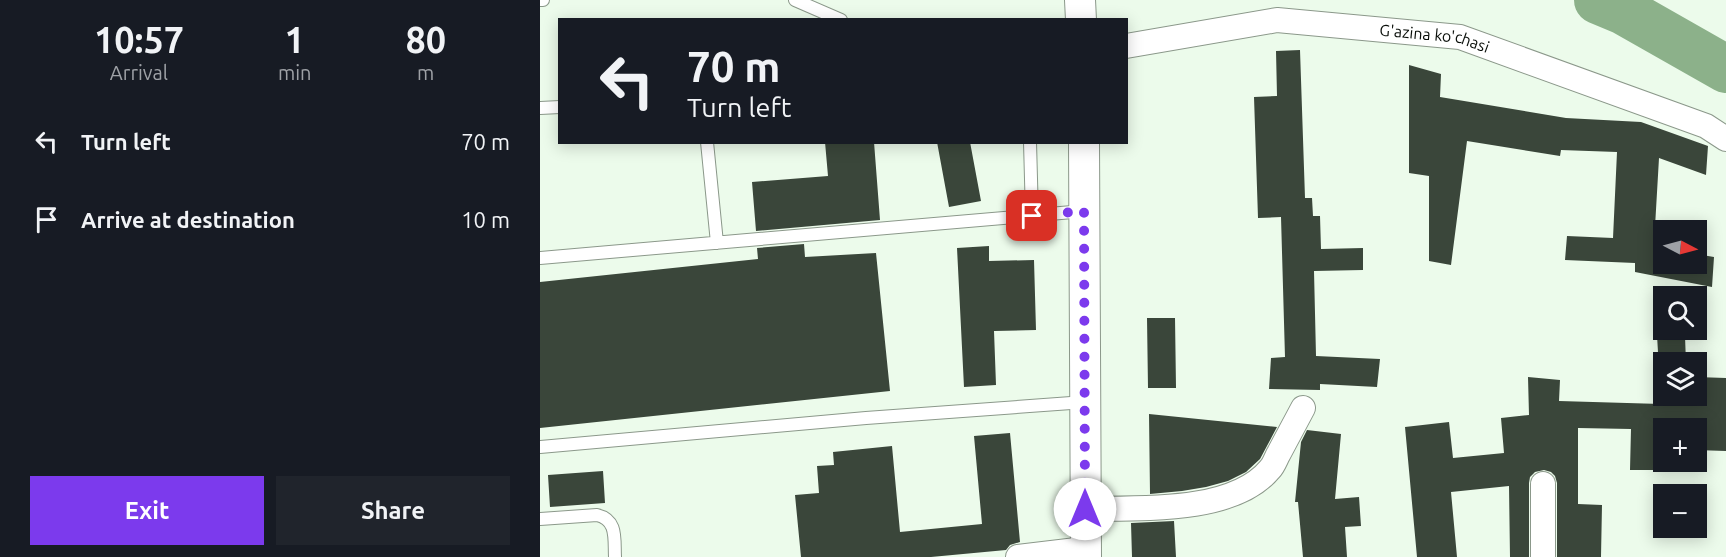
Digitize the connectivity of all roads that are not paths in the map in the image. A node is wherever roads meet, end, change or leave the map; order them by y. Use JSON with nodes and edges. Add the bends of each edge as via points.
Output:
{"nodes":[{"id":1,"x":795,"y":0,"type":"edge"},
{"id":2,"x":1080,"y":0,"type":"edge"},
{"id":3,"x":836,"y":18,"type":"edge"},
{"id":4,"x":1081,"y":18,"type":"edge"},
{"id":5,"x":1128,"y":46,"type":"edge"},
{"id":6,"x":558,"y":107,"type":"edge"},
{"id":7,"x":540,"y":108,"type":"edge"},
{"id":8,"x":1726,"y":139,"type":"edge"},
{"id":9,"x":707,"y":144,"type":"edge"},
{"id":10,"x":1030,"y":144,"type":"edge"},
{"id":11,"x":1084,"y":144,"type":"edge"},
{"id":12,"x":1084,"y":211,"type":"junction"},
{"id":13,"x":1032,"y":216,"type":"junction"},
{"id":14,"x":717,"y":243,"type":"junction"},
{"id":15,"x":540,"y":258,"type":"edge"},
{"id":16,"x":1085,"y":402,"type":"junction"},
{"id":17,"x":1303,"y":408,"type":"dead end"},
{"id":18,"x":540,"y":447,"type":"edge"},
{"id":19,"x":1543,"y":484,"type":"dead end"},
{"id":20,"x":1085,"y":509,"type":"junction"},
{"id":21,"x":540,"y":519,"type":"edge"},
{"id":22,"x":1086,"y":553,"type":"edge"},
{"id":23,"x":615,"y":557,"type":"edge"},
{"id":24,"x":1018,"y":557,"type":"edge"},
{"id":25,"x":1543,"y":557,"type":"edge"}],
"edges":[{"from":1,"to":3,"type":"lane"},
{"from":2,"to":4,"type":"street"},
{"from":5,"to":8,"type":"street","name":"G'azina ko'chasi","via":[[1277,20],[1460,37],[1706,126]]},
{"from":6,"to":7,"type":"lane"},
{"from":9,"to":14,"type":"lane"},
{"from":10,"to":13,"type":"lane"},
{"from":11,"to":12,"type":"street"},
{"from":12,"to":13,"type":"lane"},
{"from":12,"to":16,"type":"street"},
{"from":13,"to":14,"type":"lane"},
{"from":14,"to":15,"type":"lane"},
{"from":16,"to":18,"type":"lane"},
{"from":16,"to":20,"type":"street"},
{"from":17,"to":20,"type":"street","via":[[1270,469],[1247,489],[1227,498],[1189,504]]},
{"from":19,"to":25,"type":"street"},
{"from":20,"to":22,"type":"street"},
{"from":21,"to":23,"type":"lane","via":[[604,516],[614,529]]},
{"from":22,"to":24,"type":"street"}]}
